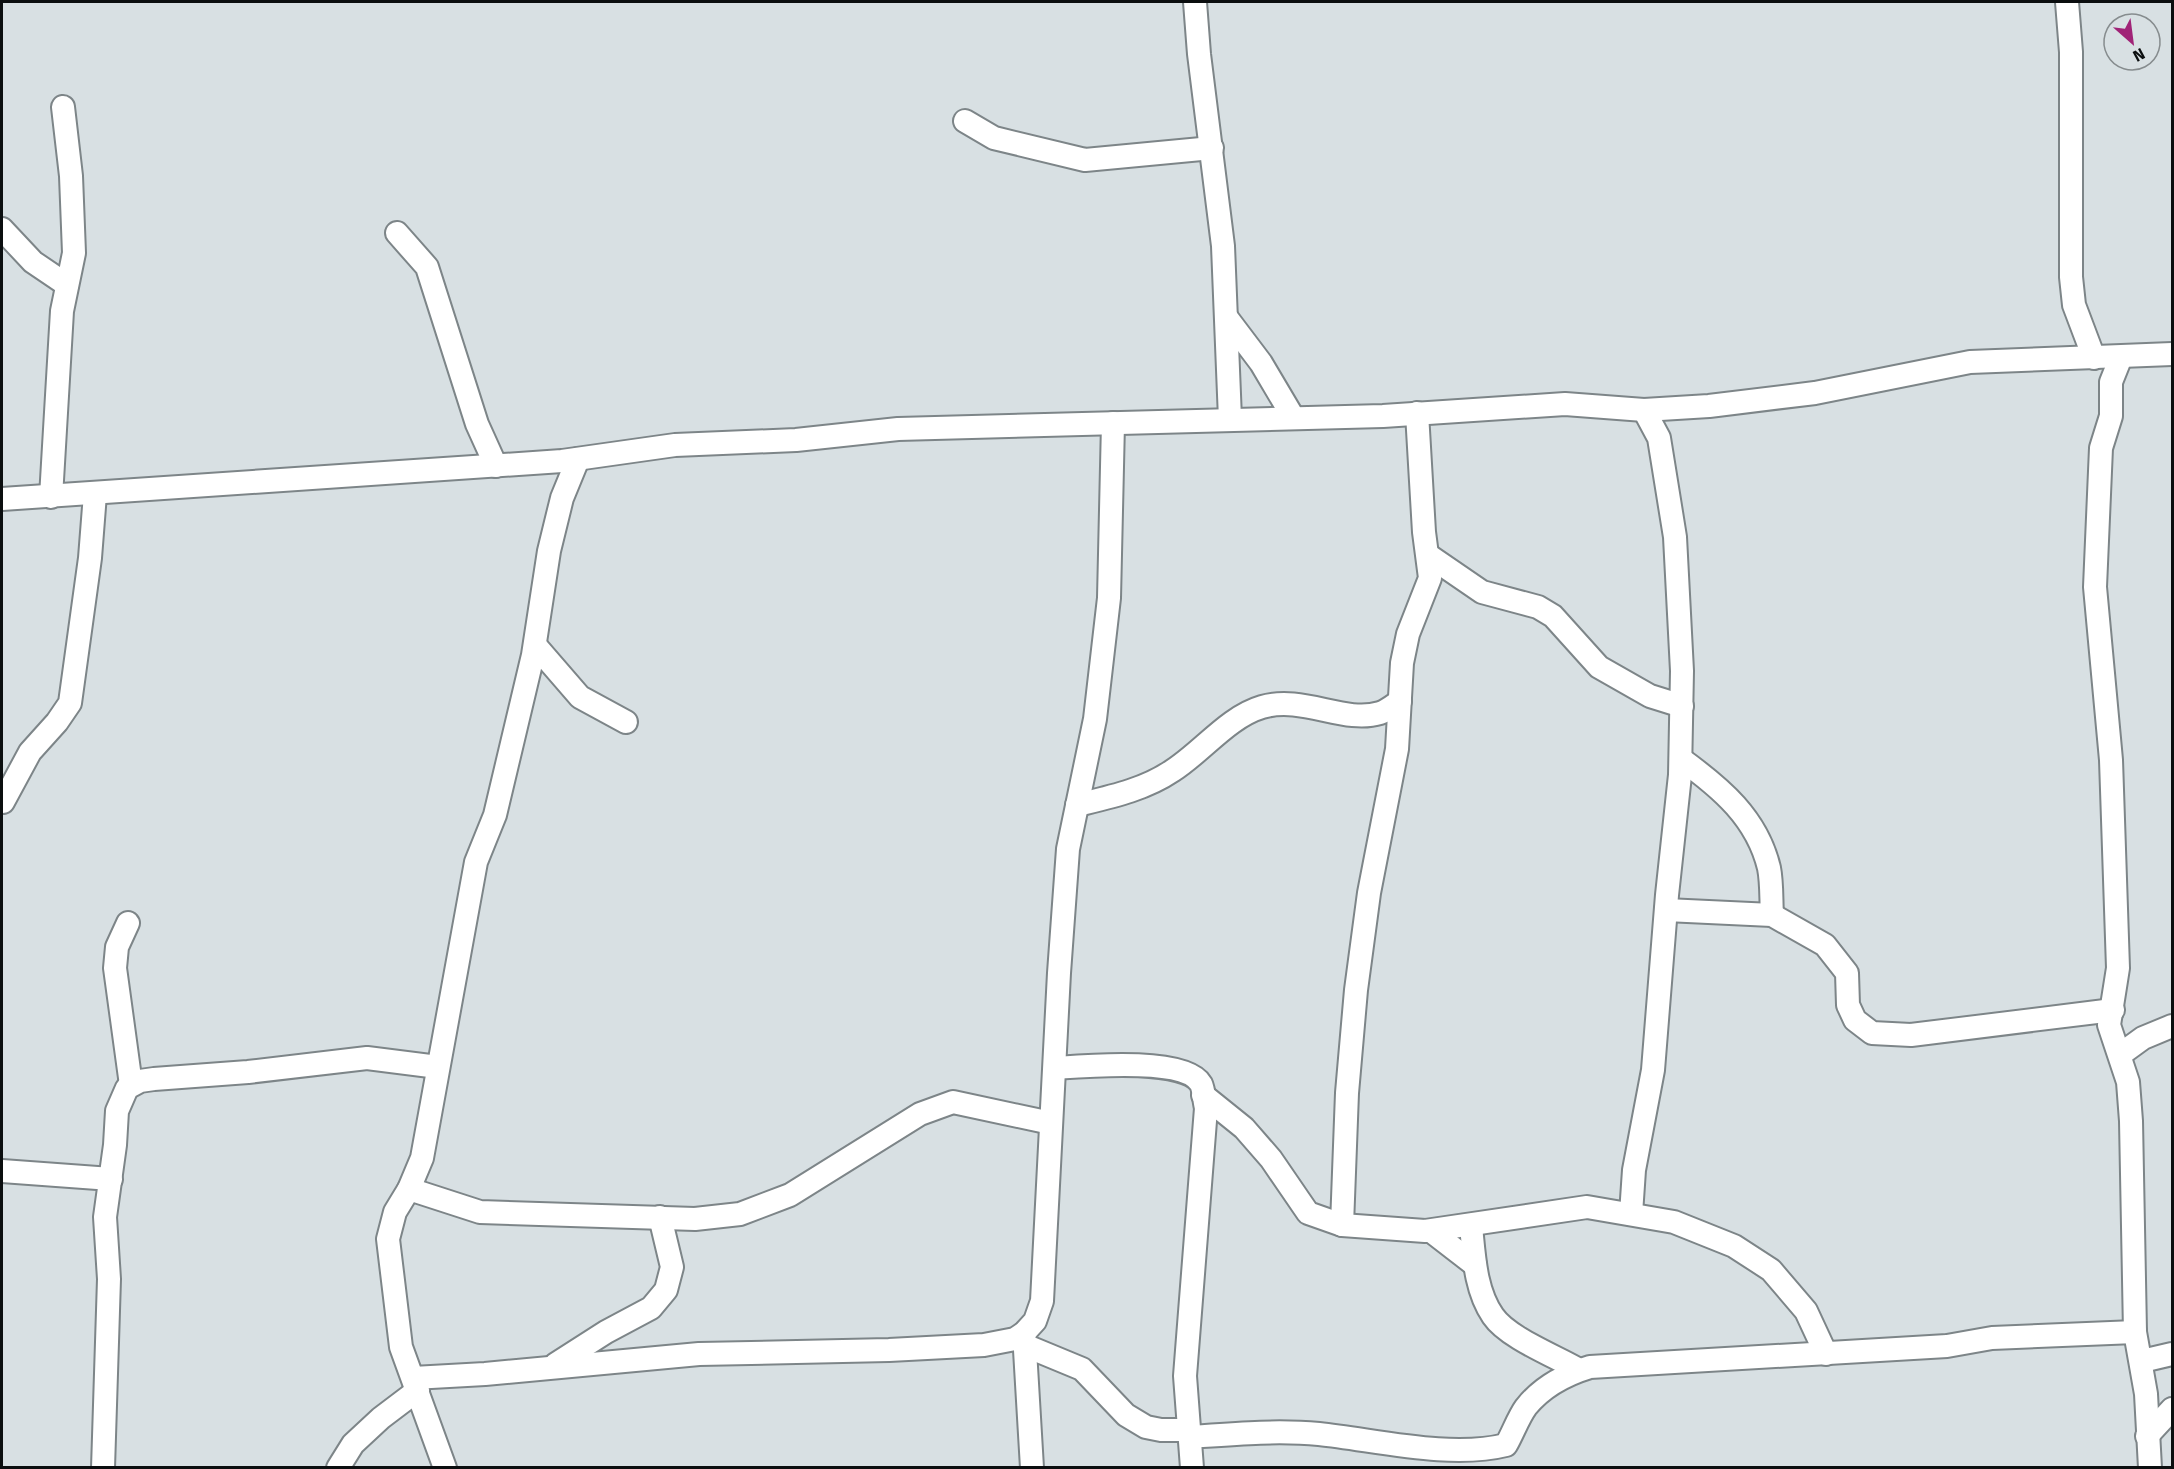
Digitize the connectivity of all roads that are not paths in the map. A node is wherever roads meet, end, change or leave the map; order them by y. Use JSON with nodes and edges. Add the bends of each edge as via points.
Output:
{"nodes":[{"id":1,"x":1195,"y":2,"type":"edge"},
{"id":2,"x":2067,"y":2,"type":"edge"},
{"id":3,"x":63,"y":107,"type":"dead end"},
{"id":4,"x":965,"y":121,"type":"dead end"},
{"id":5,"x":1212,"y":148,"type":"junction"},
{"id":6,"x":2,"y":229,"type":"edge"},
{"id":7,"x":397,"y":233,"type":"dead end"},
{"id":8,"x":67,"y":285,"type":"junction"},
{"id":9,"x":1227,"y":318,"type":"junction"},
{"id":10,"x":2172,"y":354,"type":"edge"},
{"id":11,"x":2121,"y":357,"type":"junction"},
{"id":12,"x":2094,"y":358,"type":"junction"},
{"id":13,"x":1644,"y":410,"type":"junction"},
{"id":14,"x":1417,"y":413,"type":"junction"},
{"id":15,"x":1293,"y":417,"type":"junction"},
{"id":16,"x":1230,"y":419,"type":"junction"},
{"id":17,"x":1113,"y":423,"type":"junction"},
{"id":18,"x":578,"y":459,"type":"junction"},
{"id":19,"x":546,"y":462,"type":"junction"},
{"id":20,"x":496,"y":466,"type":"junction"},
{"id":21,"x":95,"y":494,"type":"junction"},
{"id":22,"x":51,"y":497,"type":"junction"},
{"id":23,"x":562,"y":498,"type":"junction"},
{"id":24,"x":2,"y":500,"type":"edge"},
{"id":25,"x":1428,"y":555,"type":"junction"},
{"id":26,"x":535,"y":645,"type":"junction"},
{"id":27,"x":1400,"y":701,"type":"junction"},
{"id":28,"x":1682,"y":706,"type":"junction"},
{"id":29,"x":626,"y":722,"type":"dead end"},
{"id":30,"x":1681,"y":759,"type":"junction"},
{"id":31,"x":3,"y":802,"type":"dead end"},
{"id":32,"x":1077,"y":805,"type":"junction"},
{"id":33,"x":1665,"y":910,"type":"junction"},
{"id":34,"x":1772,"y":915,"type":"junction"},
{"id":35,"x":128,"y":923,"type":"dead end"},
{"id":36,"x":2113,"y":1010,"type":"junction"},
{"id":37,"x":2172,"y":1026,"type":"edge"},
{"id":38,"x":2121,"y":1054,"type":"junction"},
{"id":39,"x":438,"y":1067,"type":"junction"},
{"id":40,"x":1055,"y":1068,"type":"junction"},
{"id":41,"x":131,"y":1085,"type":"junction"},
{"id":42,"x":1203,"y":1095,"type":"junction"},
{"id":43,"x":1051,"y":1123,"type":"junction"},
{"id":44,"x":2,"y":1171,"type":"edge"},
{"id":45,"x":111,"y":1179,"type":"junction"},
{"id":46,"x":409,"y":1189,"type":"junction"},
{"id":47,"x":1631,"y":1214,"type":"junction"},
{"id":48,"x":660,"y":1217,"type":"junction"},
{"id":49,"x":1342,"y":1225,"type":"junction"},
{"id":50,"x":1471,"y":1226,"type":"junction"},
{"id":51,"x":1431,"y":1231,"type":"junction"},
{"id":52,"x":1475,"y":1265,"type":"junction"},
{"id":53,"x":2135,"y":1332,"type":"junction"},
{"id":54,"x":1024,"y":1339,"type":"junction"},
{"id":55,"x":1826,"y":1354,"type":"junction"},
{"id":56,"x":2172,"y":1354,"type":"edge"},
{"id":57,"x":2142,"y":1361,"type":"junction"},
{"id":58,"x":554,"y":1366,"type":"junction"},
{"id":59,"x":1579,"y":1370,"type":"junction"},
{"id":60,"x":415,"y":1384,"type":"junction"},
{"id":61,"x":2172,"y":1409,"type":"edge"},
{"id":62,"x":1189,"y":1433,"type":"junction"},
{"id":63,"x":2147,"y":1436,"type":"junction"},
{"id":64,"x":1497,"y":1457,"type":"edge"},
{"id":65,"x":103,"y":1467,"type":"edge"},
{"id":66,"x":338,"y":1467,"type":"edge"},
{"id":67,"x":446,"y":1467,"type":"edge"},
{"id":68,"x":1032,"y":1467,"type":"edge"},
{"id":69,"x":1192,"y":1467,"type":"edge"},
{"id":70,"x":2150,"y":1467,"type":"edge"}],
"edges":[{"from":1,"to":5,"type":"street","via":[[1198,54]]},
{"from":2,"to":12,"type":"street","via":[[2071,52],[2071,277],[2074,305]]},
{"from":3,"to":8,"type":"street","via":[[74,253]]},
{"from":4,"to":5,"type":"street","via":[[994,138],[1085,160]]},
{"from":5,"to":9,"type":"street"},
{"from":6,"to":8,"type":"street","via":[[33,262]]},
{"from":7,"to":20,"type":"street","via":[[427,267],[477,424]]},
{"from":8,"to":22,"type":"street","via":[[62,311]]},
{"from":9,"to":15,"type":"street","via":[[1261,363]]},
{"from":9,"to":16,"type":"street"},
{"from":10,"to":11,"type":"street"},
{"from":11,"to":12,"type":"street"},
{"from":11,"to":36,"type":"street","via":[[2111,382],[2111,416],[2101,447],[2095,587],[2111,760],[2118,968]]},
{"from":12,"to":13,"type":"street","via":[[1970,362],[1815,393]]},
{"from":13,"to":14,"type":"street","via":[[1565,404]]},
{"from":13,"to":28,"type":"street","via":[[1659,438],[1675,537]]},
{"from":14,"to":15,"type":"street"},
{"from":14,"to":25,"type":"street"},
{"from":15,"to":16,"type":"street"},
{"from":16,"to":17,"type":"street"},
{"from":17,"to":18,"type":"street","via":[[898,429],[796,440],[675,445]]},
{"from":17,"to":32,"type":"street","via":[[1109,598],[1095,719]]},
{"from":18,"to":19,"type":"street"},
{"from":18,"to":23,"type":"street"},
{"from":19,"to":20,"type":"street"},
{"from":19,"to":23,"type":"street","via":[[560,486]]},
{"from":20,"to":21,"type":"street"},
{"from":21,"to":22,"type":"street"},
{"from":21,"to":31,"type":"street","via":[[70,703],[30,752]]},
{"from":22,"to":24,"type":"street"},
{"from":23,"to":26,"type":"street","via":[[549,551]]},
{"from":25,"to":27,"type":"street","via":[[1430,578],[1408,634]]},
{"from":25,"to":28,"type":"street","via":[[1482,592],[1538,606],[1553,616],[1599,667],[1650,696]]},
{"from":26,"to":29,"type":"street","via":[[580,697]]},
{"from":26,"to":39,"type":"street","via":[[495,814],[476,862]]},
{"from":27,"to":32,"type":"street","via":[[1381,713],[1360,716],[1293,703],[1262,707],[1240,718],[1172,772],[1133,790]]},
{"from":27,"to":49,"type":"street","via":[[1397,749],[1369,893],[1356,990]]},
{"from":28,"to":30,"type":"street"},
{"from":30,"to":33,"type":"street"},
{"from":30,"to":34,"type":"street","via":[[1714,782],[1743,812],[1758,835],[1769,870]]},
{"from":32,"to":40,"type":"street","via":[[1068,849]]},
{"from":33,"to":34,"type":"street"},
{"from":33,"to":47,"type":"street","via":[[1653,1070],[1634,1170]]},
{"from":34,"to":36,"type":"street","via":[[1825,945],[1842,964],[1847,973],[1848,1005],[1855,1020],[1872,1033],[1911,1035]]},
{"from":35,"to":41,"type":"street","via":[[117,947],[116,968]]},
{"from":36,"to":38,"type":"street","via":[[2109,1024]]},
{"from":37,"to":38,"type":"street","via":[[2143,1038]]},
{"from":38,"to":53,"type":"street","via":[[2131,1121]]},
{"from":39,"to":41,"type":"street","via":[[367,1058],[154,1079]]},
{"from":39,"to":46,"type":"street","via":[[422,1158]]},
{"from":40,"to":42,"type":"street","via":[[1088,1065],[1185,1071],[1201,1084]]},
{"from":40,"to":43,"type":"street"},
{"from":41,"to":45,"type":"street","via":[[117,1112]]},
{"from":42,"to":49,"type":"street","via":[[1244,1128],[1308,1213]]},
{"from":42,"to":62,"type":"street","via":[[1205,1118],[1185,1376]]},
{"from":43,"to":48,"type":"street","via":[[953,1102],[920,1114],[790,1195],[740,1214],[695,1219]]},
{"from":43,"to":54,"type":"street","via":[[1042,1301]]},
{"from":44,"to":45,"type":"street"},
{"from":45,"to":65,"type":"street","via":[[105,1216],[109,1279]]},
{"from":46,"to":48,"type":"street","via":[[480,1212]]},
{"from":46,"to":60,"type":"street","via":[[395,1212],[388,1239],[401,1347]]},
{"from":47,"to":50,"type":"street","via":[[1587,1207]]},
{"from":47,"to":55,"type":"street","via":[[1674,1221],[1734,1246],[1772,1270],[1806,1311]]},
{"from":48,"to":58,"type":"street","via":[[672,1268],[666,1290],[651,1308]]},
{"from":49,"to":51,"type":"street"},
{"from":50,"to":51,"type":"street"},
{"from":50,"to":52,"type":"street"},
{"from":51,"to":52,"type":"street"},
{"from":52,"to":59,"type":"street","via":[[1493,1317],[1526,1342]]},
{"from":53,"to":55,"type":"street","via":[[1992,1338],[1947,1346]]},
{"from":53,"to":57,"type":"street"},
{"from":54,"to":58,"type":"street","via":[[984,1345],[699,1354]]},
{"from":54,"to":62,"type":"street","via":[[1082,1369],[1126,1415],[1146,1427]]},
{"from":54,"to":68,"type":"street"},
{"from":55,"to":59,"type":"street"},
{"from":56,"to":57,"type":"street"},
{"from":57,"to":63,"type":"street"},
{"from":58,"to":60,"type":"street"},
{"from":59,"to":64,"type":"street","via":[[1541,1392],[1525,1409]]},
{"from":60,"to":66,"type":"street","via":[[353,1444]]},
{"from":60,"to":67,"type":"street"},
{"from":61,"to":63,"type":"street"},
{"from":62,"to":64,"type":"street","via":[[1316,1434],[1486,1450]]},
{"from":62,"to":69,"type":"street"},
{"from":63,"to":70,"type":"street"}]}
